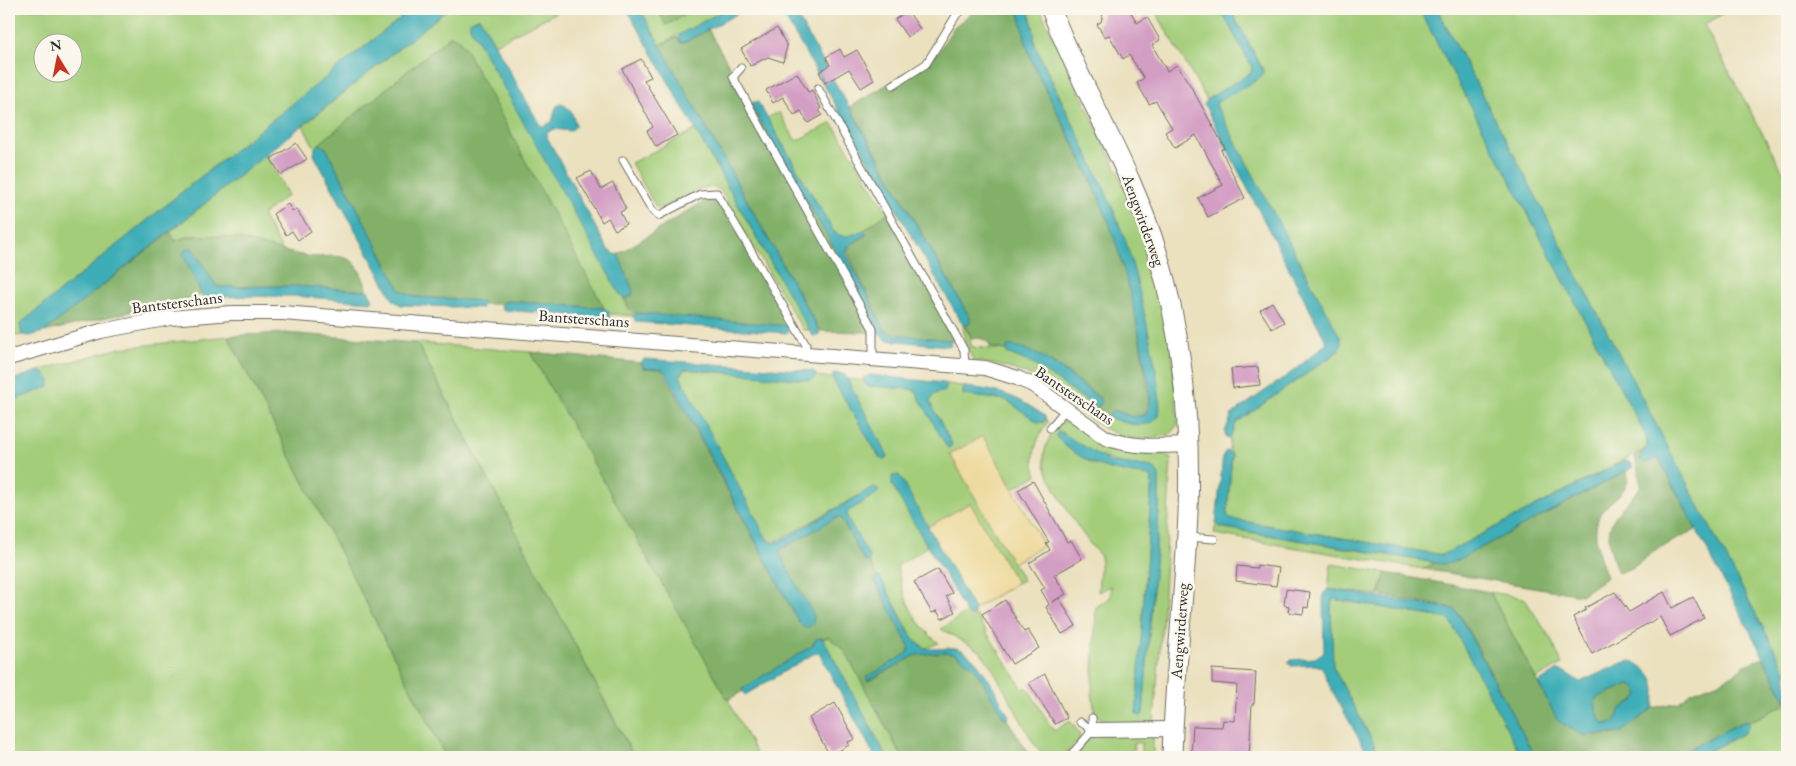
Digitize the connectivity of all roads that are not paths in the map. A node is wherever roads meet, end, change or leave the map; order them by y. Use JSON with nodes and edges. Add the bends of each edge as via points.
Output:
{"nodes":[{"id":1,"x":965,"y":9,"type":"edge"},
{"id":2,"x":1051,"y":9,"type":"edge"},
{"id":3,"x":741,"y":68,"type":"dead end"},
{"id":4,"x":894,"y":84,"type":"dead end"},
{"id":5,"x":818,"y":88,"type":"dead end"},
{"id":6,"x":623,"y":160,"type":"dead end"},
{"id":7,"x":804,"y":353,"type":"junction"},
{"id":8,"x":9,"y":358,"type":"edge"},
{"id":9,"x":873,"y":358,"type":"junction"},
{"id":10,"x":965,"y":366,"type":"junction"},
{"id":11,"x":1066,"y":408,"type":"junction"},
{"id":12,"x":1050,"y":428,"type":"dead end"},
{"id":13,"x":1188,"y":445,"type":"junction"},
{"id":14,"x":1186,"y":537,"type":"junction"},
{"id":15,"x":1214,"y":539,"type":"dead end"},
{"id":16,"x":1080,"y":722,"type":"dead end"},
{"id":17,"x":1092,"y":724,"type":"junction"},
{"id":18,"x":1172,"y":730,"type":"junction"},
{"id":19,"x":1069,"y":757,"type":"edge"},
{"id":20,"x":1172,"y":757,"type":"edge"}],
"edges":[{"from":1,"to":4,"type":"lane","via":[[957,14],[926,64]]},
{"from":2,"to":13,"type":"street","name":"Aengwirderweg","via":[[1076,69],[1138,196],[1152,235],[1173,312],[1181,359]]},
{"from":3,"to":9,"type":"lane","via":[[733,77],[872,329]]},
{"from":5,"to":10,"type":"lane","via":[[964,350]]},
{"from":6,"to":7,"type":"lane","via":[[658,216],[700,194],[717,192],[806,345]]},
{"from":7,"to":8,"type":"street","name":"Bantsterschans","via":[[284,313],[239,313],[170,318],[101,331]]},
{"from":7,"to":9,"type":"street","name":"Bantsterschans"},
{"from":9,"to":10,"type":"street","name":"Bantsterschans"},
{"from":10,"to":11,"type":"street","name":"Bantsterschans","via":[[1017,378]]},
{"from":11,"to":12,"type":"lane"},
{"from":11,"to":13,"type":"street","name":"Bantsterschans","via":[[1106,438],[1118,443]]},
{"from":13,"to":14,"type":"street","name":"Aengwirderweg"},
{"from":14,"to":15,"type":"lane"},
{"from":14,"to":18,"type":"street","name":"Aengwirderweg"},
{"from":16,"to":17,"type":"lane"},
{"from":17,"to":18,"type":"street"},
{"from":17,"to":19,"type":"lane"},
{"from":18,"to":20,"type":"street","name":"Aengwirderweg"}]}
